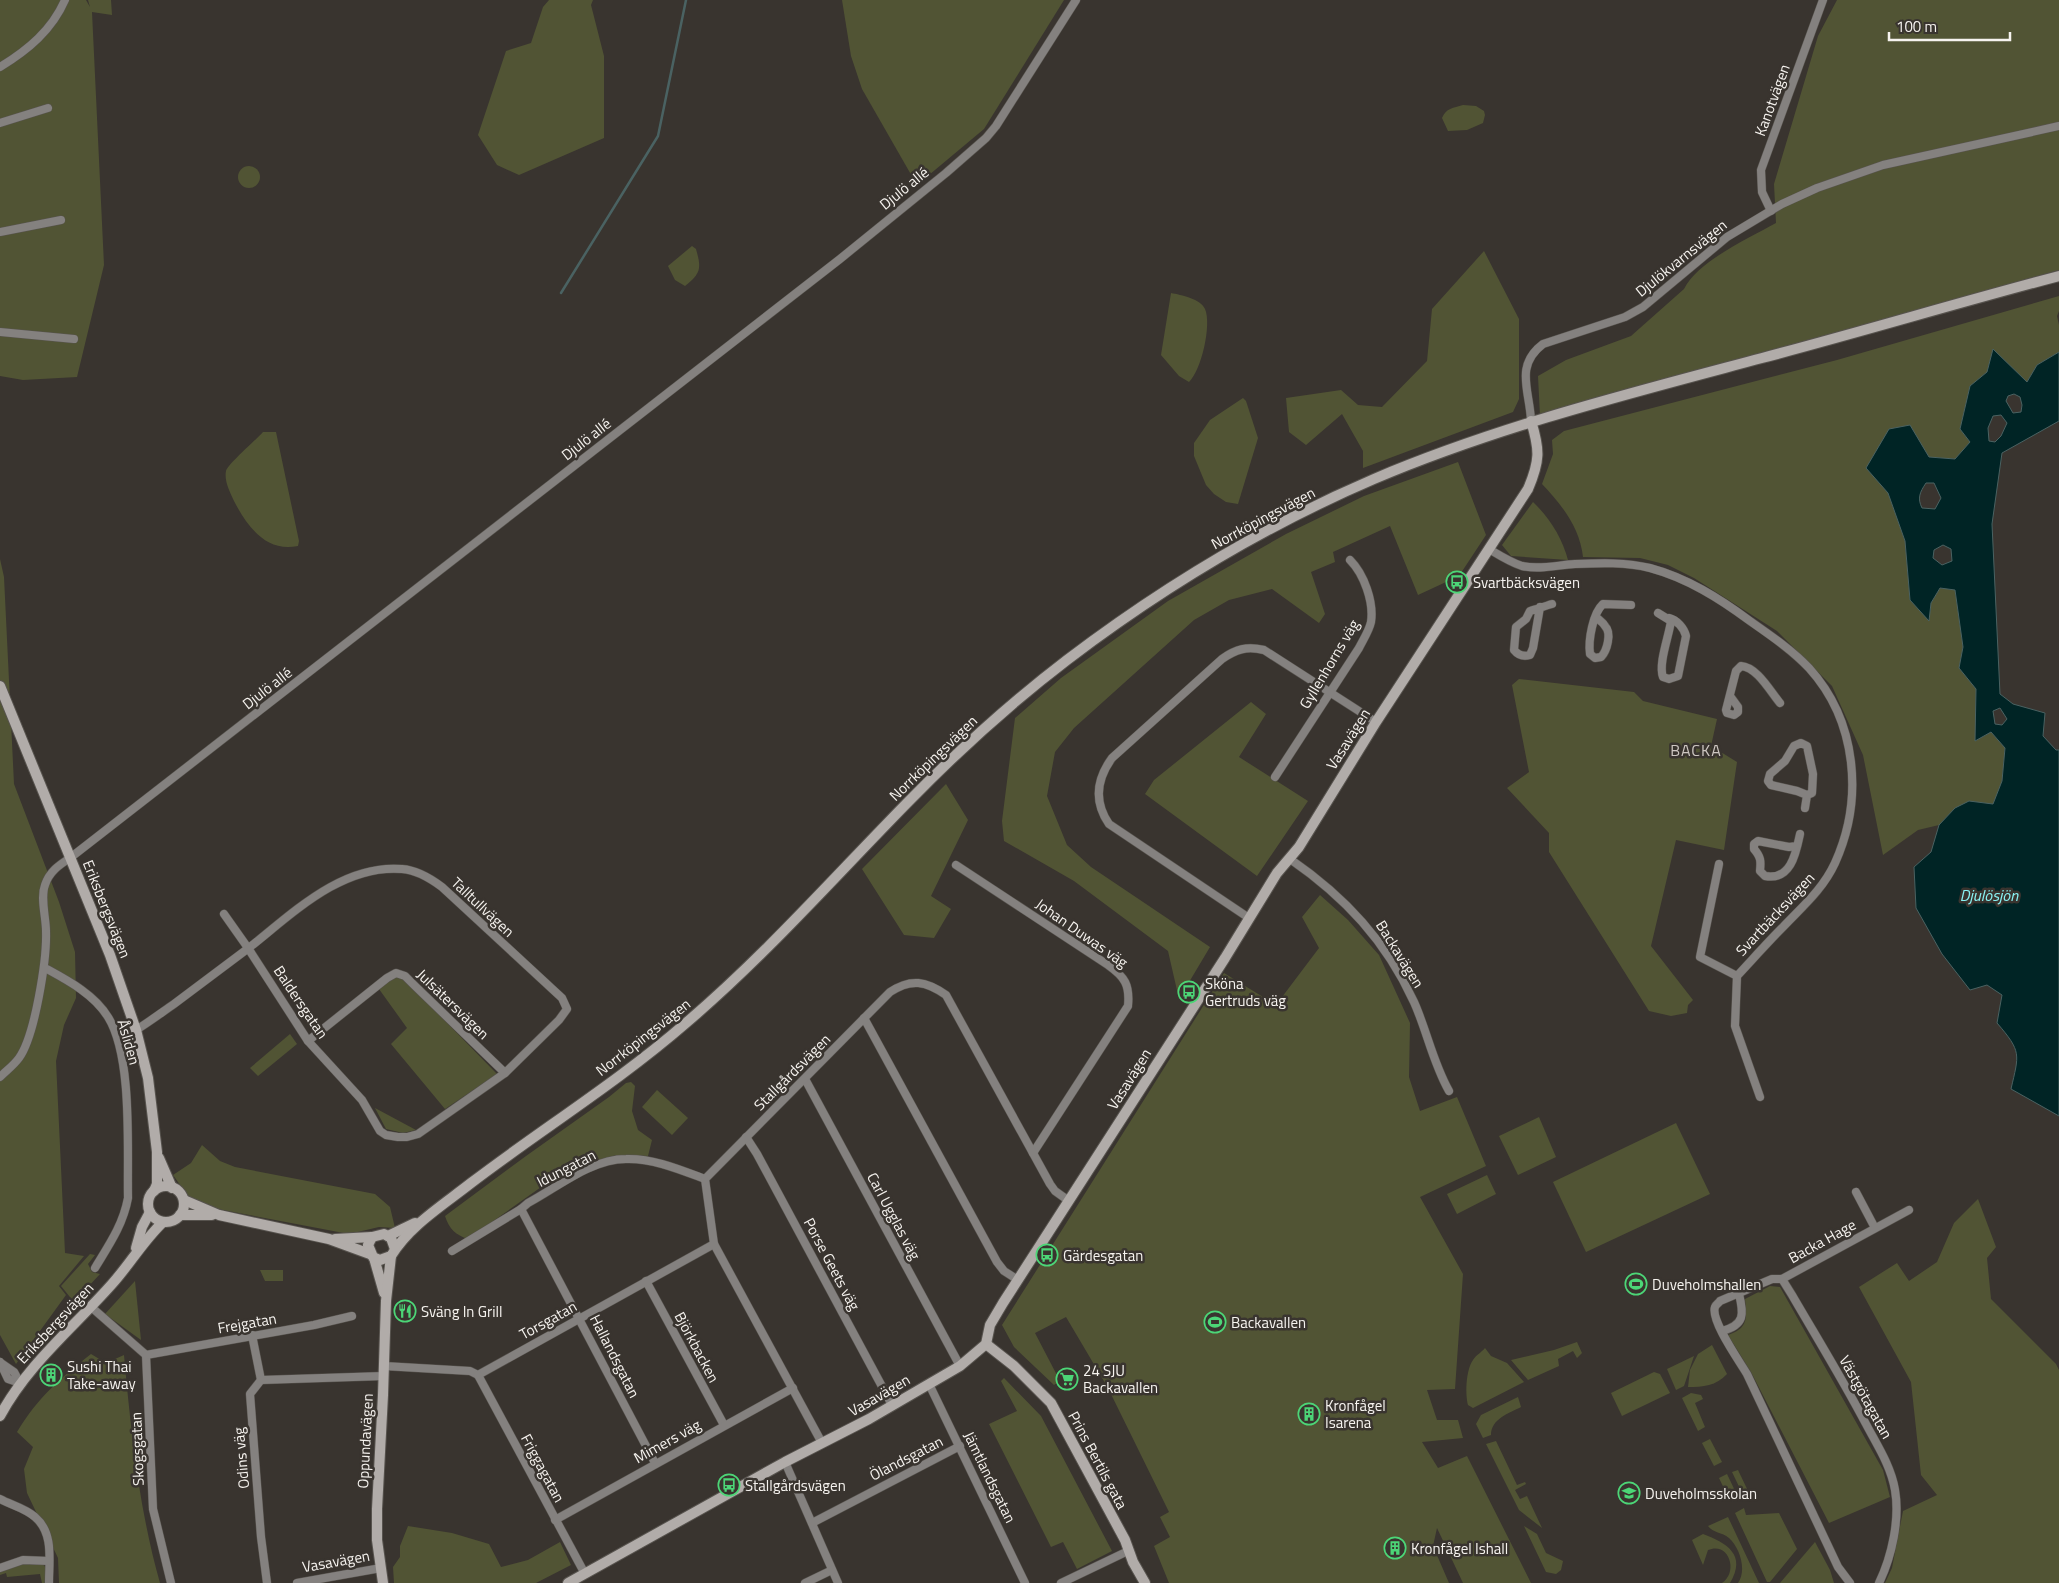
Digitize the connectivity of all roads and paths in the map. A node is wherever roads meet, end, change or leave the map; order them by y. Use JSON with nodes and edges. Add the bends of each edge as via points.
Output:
{"nodes":[{"id":1,"x":65,"y":0,"type":"edge"},
{"id":2,"x":1076,"y":0,"type":"edge"},
{"id":3,"x":1823,"y":0,"type":"edge"},
{"id":4,"x":0,"y":67,"type":"edge"},
{"id":5,"x":48,"y":108,"type":"dead end"},
{"id":6,"x":0,"y":123,"type":"edge"},
{"id":7,"x":2059,"y":126,"type":"edge"},
{"id":8,"x":1771,"y":211,"type":"junction"},
{"id":9,"x":62,"y":220,"type":"dead end"},
{"id":10,"x":0,"y":232,"type":"edge"},
{"id":11,"x":2059,"y":276,"type":"edge"},
{"id":12,"x":0,"y":332,"type":"edge"},
{"id":13,"x":74,"y":340,"type":"dead end"},
{"id":14,"x":1531,"y":422,"type":"junction"},
{"id":15,"x":1489,"y":548,"type":"junction"},
{"id":16,"x":1350,"y":560,"type":"dead end"},
{"id":17,"x":1552,"y":604,"type":"dead end"},
{"id":18,"x":1631,"y":605,"type":"dead end"},
{"id":19,"x":1540,"y":608,"type":"junction"},
{"id":20,"x":1658,"y":613,"type":"dead end"},
{"id":21,"x":1596,"y":617,"type":"junction"},
{"id":22,"x":1669,"y":618,"type":"junction"},
{"id":23,"x":0,"y":686,"type":"edge"},
{"id":24,"x":1330,"y":692,"type":"junction"},
{"id":25,"x":1730,"y":696,"type":"dead end"},
{"id":26,"x":1780,"y":703,"type":"dead end"},
{"id":27,"x":1376,"y":722,"type":"junction"},
{"id":28,"x":1275,"y":777,"type":"dead end"},
{"id":29,"x":1807,"y":795,"type":"junction"},
{"id":30,"x":1806,"y":808,"type":"dead end"},
{"id":31,"x":1800,"y":834,"type":"dead end"},
{"id":32,"x":1797,"y":846,"type":"junction"},
{"id":33,"x":70,"y":858,"type":"junction"},
{"id":34,"x":1290,"y":859,"type":"junction"},
{"id":35,"x":1719,"y":864,"type":"dead end"},
{"id":36,"x":956,"y":865,"type":"dead end"},
{"id":37,"x":224,"y":914,"type":"dead end"},
{"id":38,"x":1249,"y":918,"type":"junction"},
{"id":39,"x":248,"y":948,"type":"junction"},
{"id":40,"x":45,"y":968,"type":"junction"},
{"id":41,"x":1736,"y":976,"type":"junction"},
{"id":42,"x":864,"y":1018,"type":"junction"},
{"id":43,"x":136,"y":1030,"type":"junction"},
{"id":44,"x":308,"y":1041,"type":"junction"},
{"id":45,"x":505,"y":1073,"type":"junction"},
{"id":46,"x":0,"y":1077,"type":"edge"},
{"id":47,"x":805,"y":1079,"type":"junction"},
{"id":48,"x":1449,"y":1091,"type":"dead end"},
{"id":49,"x":1760,"y":1097,"type":"dead end"},
{"id":50,"x":362,"y":1100,"type":"joint"},
{"id":51,"x":746,"y":1137,"type":"junction"},
{"id":52,"x":156,"y":1152,"type":"junction"},
{"id":53,"x":1033,"y":1153,"type":"junction"},
{"id":54,"x":706,"y":1179,"type":"junction"},
{"id":55,"x":172,"y":1188,"type":"junction"},
{"id":56,"x":154,"y":1191,"type":"junction"},
{"id":57,"x":1856,"y":1192,"type":"dead end"},
{"id":58,"x":184,"y":1200,"type":"junction"},
{"id":59,"x":1069,"y":1201,"type":"junction"},
{"id":60,"x":521,"y":1209,"type":"junction"},
{"id":61,"x":1909,"y":1210,"type":"dead end"},
{"id":62,"x":150,"y":1212,"type":"junction"},
{"id":63,"x":180,"y":1215,"type":"junction"},
{"id":64,"x":219,"y":1215,"type":"junction"},
{"id":65,"x":425,"y":1219,"type":"junction"},
{"id":66,"x":163,"y":1222,"type":"junction"},
{"id":67,"x":1875,"y":1228,"type":"junction"},
{"id":68,"x":388,"y":1236,"type":"junction"},
{"id":69,"x":372,"y":1237,"type":"junction"},
{"id":70,"x":329,"y":1239,"type":"junction"},
{"id":71,"x":714,"y":1244,"type":"junction"},
{"id":72,"x":452,"y":1251,"type":"dead end"},
{"id":73,"x":393,"y":1252,"type":"junction"},
{"id":74,"x":134,"y":1253,"type":"junction"},
{"id":75,"x":372,"y":1256,"type":"junction"},
{"id":76,"x":94,"y":1268,"type":"dead end"},
{"id":77,"x":1782,"y":1279,"type":"junction"},
{"id":78,"x":1018,"y":1280,"type":"junction"},
{"id":79,"x":646,"y":1281,"type":"junction"},
{"id":80,"x":1738,"y":1294,"type":"junction"},
{"id":81,"x":386,"y":1301,"type":"junction"},
{"id":82,"x":90,"y":1306,"type":"junction"},
{"id":83,"x":352,"y":1316,"type":"dead end"},
{"id":84,"x":580,"y":1319,"type":"junction"},
{"id":85,"x":1722,"y":1331,"type":"junction"},
{"id":86,"x":252,"y":1336,"type":"junction"},
{"id":87,"x":986,"y":1344,"type":"junction"},
{"id":88,"x":146,"y":1355,"type":"junction"},
{"id":89,"x":0,"y":1362,"type":"edge"},
{"id":90,"x":960,"y":1366,"type":"junction"},
{"id":91,"x":384,"y":1371,"type":"junction"},
{"id":92,"x":478,"y":1376,"type":"junction"},
{"id":93,"x":261,"y":1380,"type":"junction"},
{"id":94,"x":20,"y":1383,"type":"junction"},
{"id":95,"x":928,"y":1384,"type":"junction"},
{"id":96,"x":793,"y":1388,"type":"junction"},
{"id":97,"x":892,"y":1405,"type":"junction"},
{"id":98,"x":1,"y":1412,"type":"edge"},
{"id":99,"x":724,"y":1426,"type":"junction"},
{"id":100,"x":822,"y":1443,"type":"junction"},
{"id":101,"x":960,"y":1446,"type":"junction"},
{"id":102,"x":655,"y":1462,"type":"junction"},
{"id":103,"x":785,"y":1462,"type":"junction"},
{"id":104,"x":0,"y":1499,"type":"edge"},
{"id":105,"x":555,"y":1520,"type":"junction"},
{"id":106,"x":812,"y":1523,"type":"junction"},
{"id":107,"x":1128,"y":1551,"type":"junction"},
{"id":108,"x":49,"y":1561,"type":"junction"},
{"id":109,"x":0,"y":1568,"type":"edge"},
{"id":110,"x":380,"y":1568,"type":"junction"},
{"id":111,"x":832,"y":1570,"type":"junction"},
{"id":112,"x":585,"y":1574,"type":"junction"},
{"id":113,"x":49,"y":1583,"type":"edge"},
{"id":114,"x":171,"y":1583,"type":"edge"},
{"id":115,"x":267,"y":1583,"type":"edge"},
{"id":116,"x":297,"y":1583,"type":"edge"},
{"id":117,"x":383,"y":1583,"type":"edge"},
{"id":118,"x":568,"y":1583,"type":"edge"},
{"id":119,"x":805,"y":1583,"type":"edge"},
{"id":120,"x":838,"y":1583,"type":"edge"},
{"id":121,"x":1025,"y":1583,"type":"edge"},
{"id":122,"x":1061,"y":1583,"type":"edge"},
{"id":123,"x":1145,"y":1583,"type":"edge"},
{"id":124,"x":1850,"y":1583,"type":"edge"},
{"id":125,"x":1879,"y":1583,"type":"edge"}],
"edges":[{"from":1,"to":4,"type":"street","via":[[48,30]]},
{"from":2,"to":33,"type":"street","name":"Djulö allé","via":[[996,126],[946,173]]},
{"from":3,"to":8,"type":"street","name":"Kanotvägen","via":[[1761,170],[1762,192]]},
{"from":5,"to":6,"type":"street"},
{"from":7,"to":8,"type":"street","name":"Djulökvarnsvägen","via":[[1883,165],[1817,188]]},
{"from":8,"to":14,"type":"street","name":"Djulökvarnsvägen","via":[[1707,252],[1643,307],[1625,317],[1543,344],[1535,350],[1525,370]]},
{"from":9,"to":10,"type":"street"},
{"from":11,"to":14,"type":"main road","name":"Norrköpingsvägen"},
{"from":12,"to":13,"type":"street"},
{"from":14,"to":15,"type":"main road","name":"Vasavägen","via":[[1536,438],[1537,468],[1528,489]]},
{"from":14,"to":65,"type":"main road","name":"Norrköpingsvägen","via":[[1441,452],[1291,518],[1231,550],[1124,618],[1023,695],[951,760],[770,945],[686,1024]]},
{"from":15,"to":27,"type":"main road","name":"Vasavägen"},
{"from":15,"to":41,"type":"street","name":"Svartbäcksvägen","via":[[1523,566],[1624,564],[1668,573],[1688,582],[1731,607],[1792,654],[1809,669],[1834,704],[1848,740],[1852,765],[1851,816],[1843,845],[1822,887]]},
{"from":16,"to":24,"type":"street","name":"Gyllenhorns väg","via":[[1357,568],[1369,597],[1371,622],[1359,648]]},
{"from":17,"to":19,"type":"street"},
{"from":18,"to":21,"type":"street","via":[[1603,604]]},
{"from":19,"to":19,"type":"street","via":[[1530,611],[1516,628],[1514,650],[1518,654],[1530,655]]},
{"from":20,"to":22,"type":"street"},
{"from":21,"to":21,"type":"street","via":[[1589,646],[1590,654],[1601,658],[1605,654],[1609,633]]},
{"from":22,"to":22,"type":"street","via":[[1662,673],[1669,679],[1678,676],[1686,636],[1678,623]]},
{"from":23,"to":33,"type":"main road","name":"Eriksbergsvägen"},
{"from":24,"to":27,"type":"street"},
{"from":24,"to":28,"type":"street","name":"Gyllenhorns väg"},
{"from":24,"to":38,"type":"street","via":[[1264,650],[1243,647],[1222,659],[1112,758],[1100,779],[1100,808],[1109,824]]},
{"from":25,"to":26,"type":"street","via":[[1736,671],[1745,666]]},
{"from":27,"to":34,"type":"main road","name":"Vasavägen"},
{"from":29,"to":29,"type":"street","via":[[1771,785],[1768,781],[1770,774],[1785,761],[1794,746],[1801,743],[1806,746],[1813,774],[1812,793]]},
{"from":29,"to":30,"type":"street"},
{"from":31,"to":32,"type":"street"},
{"from":32,"to":32,"type":"street","via":[[1785,872],[1769,877],[1760,871],[1760,856],[1754,849],[1758,841]]},
{"from":33,"to":40,"type":"street","via":[[56,866],[44,888]]},
{"from":33,"to":43,"type":"main road","name":"Eriksbergsvägen","via":[[110,955]]},
{"from":34,"to":38,"type":"main road","name":"Vasavägen","via":[[1277,873]]},
{"from":34,"to":48,"type":"street","name":"Backavägen","via":[[1356,913],[1382,946],[1414,1002],[1438,1071]]},
{"from":35,"to":41,"type":"street","name":"Svartbäcksvägen","via":[[1700,957]]},
{"from":36,"to":53,"type":"street","name":"Johan Duwas väg","via":[[1122,974],[1126,980],[1128,1006]]},
{"from":37,"to":39,"type":"street","name":"Baldersgatan"},
{"from":38,"to":59,"type":"main road","name":"Vasavägen"},
{"from":39,"to":43,"type":"street","name":"Talltullvägen"},
{"from":39,"to":44,"type":"street","name":"Baldersgatan"},
{"from":39,"to":45,"type":"street","name":"Talltullvägen","via":[[292,913],[347,879],[384,869],[403,868],[428,876],[562,998],[567,1009]]},
{"from":40,"to":46,"type":"street","via":[[24,1049],[20,1058]]},
{"from":40,"to":76,"type":"street","name":"Åsliden","via":[[83,990],[108,1017],[120,1052],[126,1085],[128,1198],[119,1229]]},
{"from":41,"to":49,"type":"street","name":"Svartbäcksvägen","via":[[1735,1026]]},
{"from":42,"to":47,"type":"street","name":"Stallgårdsvägen"},
{"from":42,"to":53,"type":"street","name":"Stallgårdsvägen","via":[[900,985],[925,983],[946,995]]},
{"from":42,"to":78,"type":"street","via":[[997,1262]]},
{"from":43,"to":52,"type":"main road","name":"Eriksbergsvägen","via":[[148,1078]]},
{"from":44,"to":45,"type":"street","name":"Julsätersvägen","via":[[396,973],[414,984]]},
{"from":44,"to":50,"type":"street","name":"Baldersgatan"},
{"from":45,"to":50,"type":"street","name":"Talltullvägen","via":[[418,1134],[407,1137],[386,1135],[380,1131]]},
{"from":47,"to":51,"type":"street","name":"Stallgårdsvägen"},
{"from":47,"to":90,"type":"street","name":"Carl Ugglas väg"},
{"from":51,"to":54,"type":"street","name":"Stallgårdsvägen"},
{"from":51,"to":97,"type":"street","name":"Porse Geets väg"},
{"from":52,"to":55,"type":"main road","name":"Eriksbergsvägen"},
{"from":52,"to":56,"type":"main road","name":"Eriksbergsvägen","via":[[157,1184]]},
{"from":53,"to":59,"type":"street","name":"Stallgårdsvägen","via":[[1055,1191]]},
{"from":54,"to":60,"type":"street","name":"Idungatan","via":[[649,1161],[612,1160],[583,1172]]},
{"from":54,"to":71,"type":"street"},
{"from":55,"to":56,"type":"main road","via":[[162,1187]]},
{"from":55,"to":58,"type":"main road"},
{"from":56,"to":62,"type":"main road","via":[[149,1198]]},
{"from":57,"to":67,"type":"street","name":"Backa Hage"},
{"from":58,"to":63,"type":"main road"},
{"from":58,"to":64,"type":"main road"},
{"from":59,"to":78,"type":"main road","name":"Vasavägen"},
{"from":60,"to":72,"type":"street","name":"Idungatan"},
{"from":60,"to":84,"type":"street","name":"Hallandsgatan"},
{"from":61,"to":67,"type":"street","name":"Backa Hage"},
{"from":62,"to":66,"type":"main road"},
{"from":62,"to":74,"type":"main road","name":"Eriksbergsvägen"},
{"from":63,"to":64,"type":"main road"},
{"from":63,"to":66,"type":"main road"},
{"from":64,"to":70,"type":"main road"},
{"from":65,"to":68,"type":"main road","name":"Norrköpingsvägen"},
{"from":65,"to":73,"type":"main road","name":"Norrköpingsvägen"},
{"from":66,"to":74,"type":"main road","name":"Eriksbergsvägen"},
{"from":67,"to":77,"type":"street","name":"Backa Hage"},
{"from":68,"to":69,"type":"main road"},
{"from":68,"to":73,"type":"main road","via":[[393,1241]]},
{"from":69,"to":70,"type":"main road"},
{"from":69,"to":75,"type":"main road","via":[[368,1245]]},
{"from":70,"to":75,"type":"main road"},
{"from":71,"to":79,"type":"street","name":"Torsgatan"},
{"from":71,"to":96,"type":"street"},
{"from":73,"to":75,"type":"main road","via":[[383,1260]]},
{"from":73,"to":81,"type":"main road","name":"Oppundavägen"},
{"from":74,"to":82,"type":"main road","name":"Eriksbergsvägen","via":[[112,1284]]},
{"from":75,"to":81,"type":"main road","name":"Oppundavägen","via":[[381,1276]]},
{"from":77,"to":80,"type":"street","via":[[1772,1279]]},
{"from":77,"to":125,"type":"street","name":"Västgötagatan","via":[[1853,1399],[1889,1470],[1896,1506],[1892,1539]]},
{"from":78,"to":87,"type":"main road","name":"Vasavägen","via":[[990,1324]]},
{"from":79,"to":84,"type":"street","name":"Torsgatan"},
{"from":79,"to":99,"type":"street","name":"Björkbacken"},
{"from":80,"to":85,"type":"street","via":[[1742,1313],[1740,1320],[1737,1326]]},
{"from":80,"to":85,"type":"street","via":[[1720,1300],[1715,1308],[1715,1317]]},
{"from":81,"to":91,"type":"main road","name":"Oppundavägen"},
{"from":82,"to":88,"type":"street"},
{"from":82,"to":94,"type":"main road","name":"Eriksbergsvägen"},
{"from":83,"to":86,"type":"street","name":"Frejgatan"},
{"from":84,"to":92,"type":"street","name":"Torsgatan"},
{"from":84,"to":102,"type":"street","name":"Hallandsgatan"},
{"from":85,"to":124,"type":"street","via":[[1732,1353],[1748,1374],[1838,1567]]},
{"from":86,"to":88,"type":"street","name":"Frejgatan"},
{"from":86,"to":93,"type":"street"},
{"from":87,"to":90,"type":"main road","name":"Vasavägen"},
{"from":87,"to":107,"type":"main road","name":"Prins Bertils gata","via":[[1051,1403]]},
{"from":88,"to":114,"type":"street","name":"Skogsgatan","via":[[154,1509]]},
{"from":89,"to":94,"type":"street","via":[[14,1372]]},
{"from":90,"to":95,"type":"main road","name":"Vasavägen"},
{"from":91,"to":92,"type":"street","via":[[470,1371]]},
{"from":91,"to":93,"type":"street"},
{"from":91,"to":110,"type":"main road","name":"Oppundavägen","via":[[377,1509]]},
{"from":92,"to":105,"type":"street","name":"Friggagatan"},
{"from":93,"to":115,"type":"street","name":"Odins väg","via":[[250,1394]]},
{"from":94,"to":98,"type":"main road","name":"Eriksbergsvägen"},
{"from":95,"to":97,"type":"main road","name":"Vasavägen"},
{"from":95,"to":101,"type":"street","name":"Jämtlandsgatan"},
{"from":96,"to":99,"type":"street","name":"Mimers väg"},
{"from":96,"to":100,"type":"street"},
{"from":97,"to":100,"type":"main road","name":"Vasavägen"},
{"from":99,"to":102,"type":"street","name":"Mimers väg"},
{"from":100,"to":103,"type":"main road","name":"Vasavägen"},
{"from":101,"to":106,"type":"street","name":"Ölandsgatan"},
{"from":101,"to":121,"type":"street","name":"Jämtlandsgatan"},
{"from":102,"to":105,"type":"street","name":"Mimers väg"},
{"from":103,"to":106,"type":"street"},
{"from":103,"to":112,"type":"main road","name":"Vasavägen"},
{"from":104,"to":108,"type":"street","via":[[28,1512],[41,1523],[48,1538]]},
{"from":105,"to":112,"type":"street","name":"Friggagatan"},
{"from":106,"to":111,"type":"street"},
{"from":107,"to":122,"type":"street"},
{"from":107,"to":123,"type":"main road","name":"Prins Bertils gata"},
{"from":108,"to":109,"type":"street","via":[[23,1560]]},
{"from":108,"to":113,"type":"street"},
{"from":110,"to":116,"type":"street","name":"Vasavägen"},
{"from":110,"to":117,"type":"main road","name":"Oppundavägen"},
{"from":111,"to":119,"type":"street"},
{"from":111,"to":120,"type":"street"},
{"from":112,"to":118,"type":"main road","name":"Vasavägen"}]}
